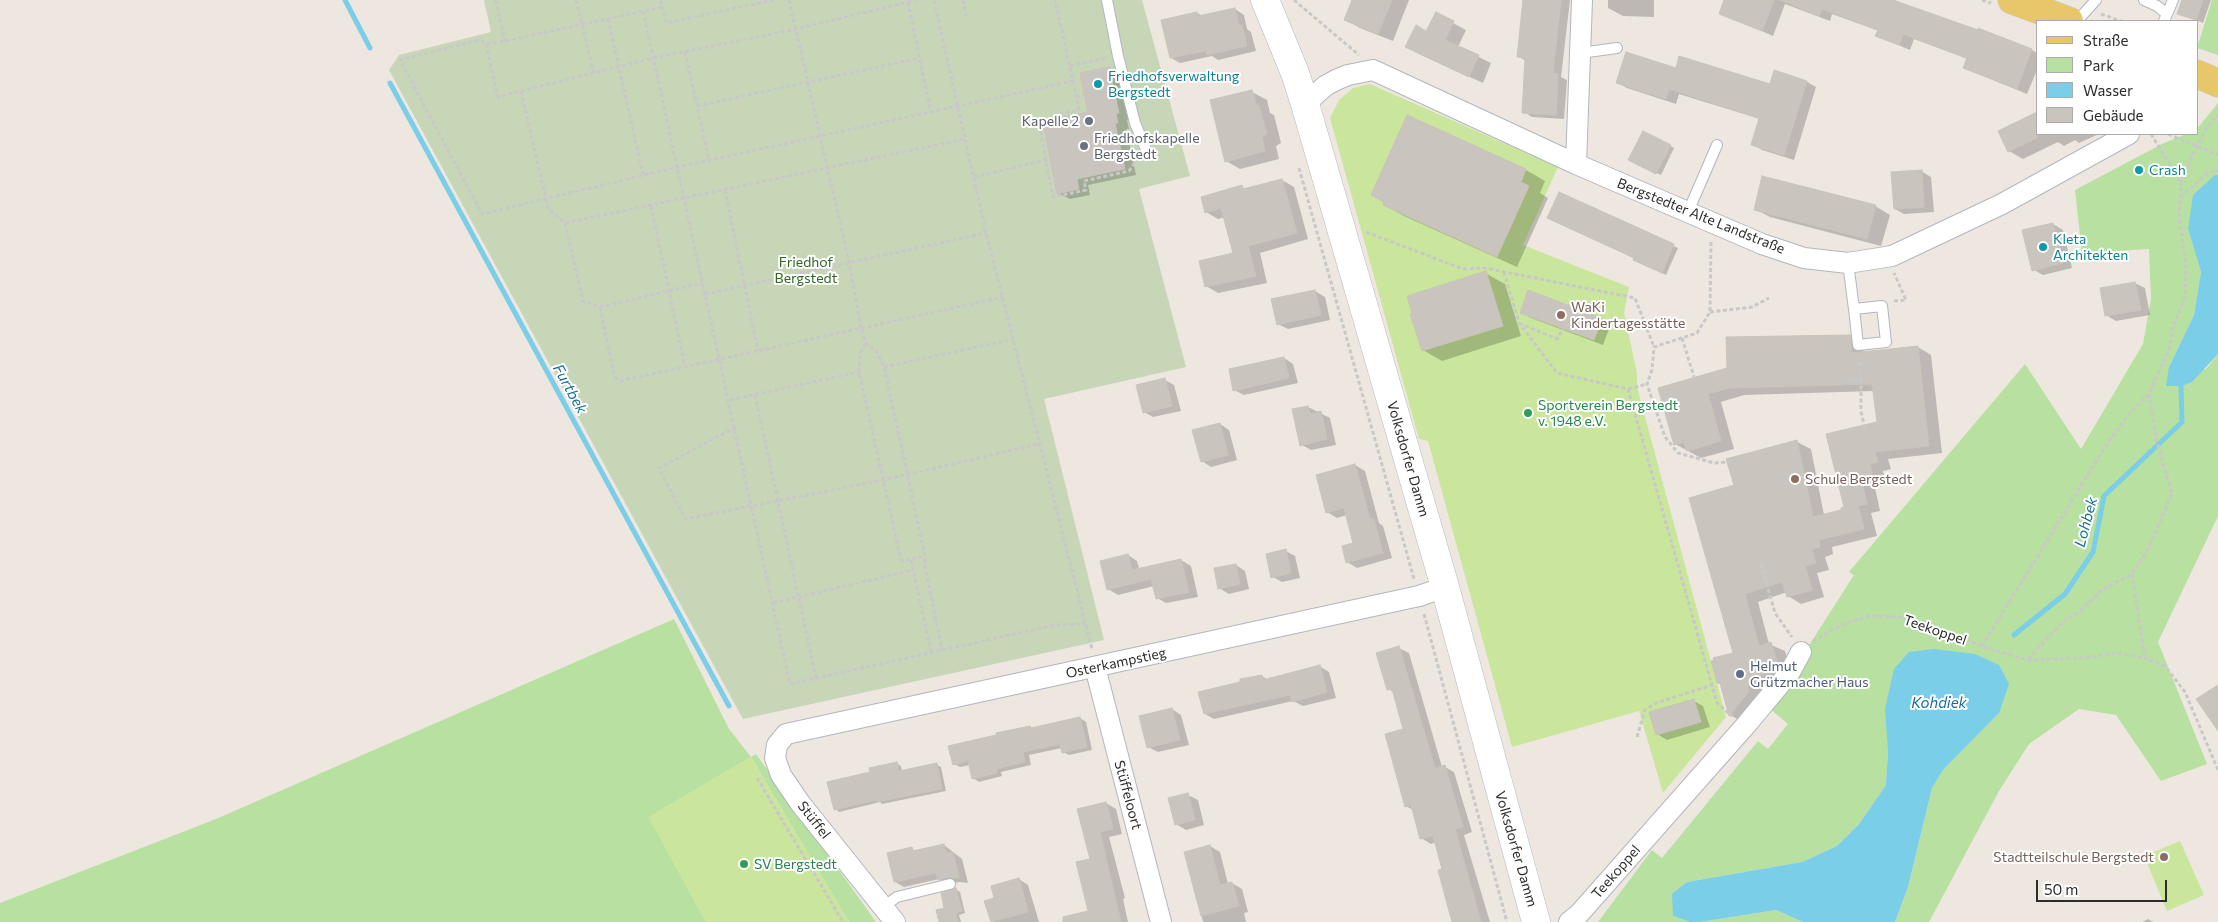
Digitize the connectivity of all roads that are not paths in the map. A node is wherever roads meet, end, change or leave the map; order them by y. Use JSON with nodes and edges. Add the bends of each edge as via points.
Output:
{"nodes":[{"id":1,"x":1107,"y":0,"type":"edge"},
{"id":2,"x":1264,"y":0,"type":"edge"},
{"id":3,"x":1582,"y":0,"type":"edge"},
{"id":4,"x":2012,"y":0,"type":"edge"},
{"id":5,"x":2096,"y":0,"type":"edge"},
{"id":6,"x":2144,"y":0,"type":"edge"},
{"id":7,"x":2169,"y":8,"type":"edge"},
{"id":8,"x":2066,"y":20,"type":"edge"},
{"id":9,"x":2079,"y":20,"type":"edge"},
{"id":10,"x":1617,"y":48,"type":"dead end"},
{"id":11,"x":1580,"y":53,"type":"junction"},
{"id":12,"x":1305,"y":104,"type":"junction"},
{"id":13,"x":2127,"y":135,"type":"edge"},
{"id":14,"x":1717,"y":145,"type":"dead end"},
{"id":15,"x":1145,"y":147,"type":"road end"},
{"id":16,"x":1576,"y":164,"type":"junction"},
{"id":17,"x":1688,"y":212,"type":"junction"},
{"id":18,"x":1848,"y":263,"type":"junction"},
{"id":19,"x":1854,"y":309,"type":"junction"},
{"id":20,"x":1445,"y":587,"type":"junction"},
{"id":21,"x":1801,"y":652,"type":"road end"},
{"id":22,"x":1095,"y":667,"type":"junction"},
{"id":23,"x":786,"y":734,"type":"joint"},
{"id":24,"x":950,"y":884,"type":"dead end"},
{"id":25,"x":889,"y":914,"type":"edge"},
{"id":26,"x":1161,"y":922,"type":"edge"},
{"id":27,"x":1536,"y":922,"type":"edge"},
{"id":28,"x":1569,"y":922,"type":"edge"}],
"edges":[{"from":1,"to":15,"type":"lane","via":[[1135,123]]},
{"from":2,"to":12,"type":"main road","name":"Volksdorfer Damm"},
{"from":3,"to":11,"type":"street"},
{"from":4,"to":8,"type":"main road"},
{"from":5,"to":9,"type":"lane"},
{"from":6,"to":7,"type":"lane"},
{"from":10,"to":11,"type":"lane"},
{"from":11,"to":16,"type":"street"},
{"from":12,"to":16,"type":"street","name":"Bergstedter Alte Landstraße","via":[[1336,80],[1373,70]]},
{"from":12,"to":20,"type":"main road","name":"Volksdorfer Damm"},
{"from":13,"to":18,"type":"street","name":"Bergstedter Alte Landstraße","via":[[2002,204],[1892,256]]},
{"from":14,"to":17,"type":"lane"},
{"from":16,"to":17,"type":"street","name":"Bergstedter Alte Landstraße"},
{"from":17,"to":18,"type":"street","name":"Bergstedter Alte Landstraße","via":[[1804,258]]},
{"from":18,"to":19,"type":"lane"},
{"from":19,"to":19,"type":"lane","via":[[1882,306],[1886,342],[1858,345]]},
{"from":20,"to":22,"type":"street","name":"Osterkampstieg","via":[[1419,596]]},
{"from":20,"to":27,"type":"main road","name":"Volksdorfer Damm"},
{"from":21,"to":28,"type":"street","name":"Teekoppel","via":[[1790,672],[1746,726]]},
{"from":22,"to":23,"type":"street","name":"Osterkampstieg"},
{"from":22,"to":26,"type":"street","name":"Stüffeloort"},
{"from":23,"to":25,"type":"street","name":"Stüffel","via":[[777,745],[776,758],[781,775]]},
{"from":24,"to":25,"type":"lane","via":[[897,897]]}]}
